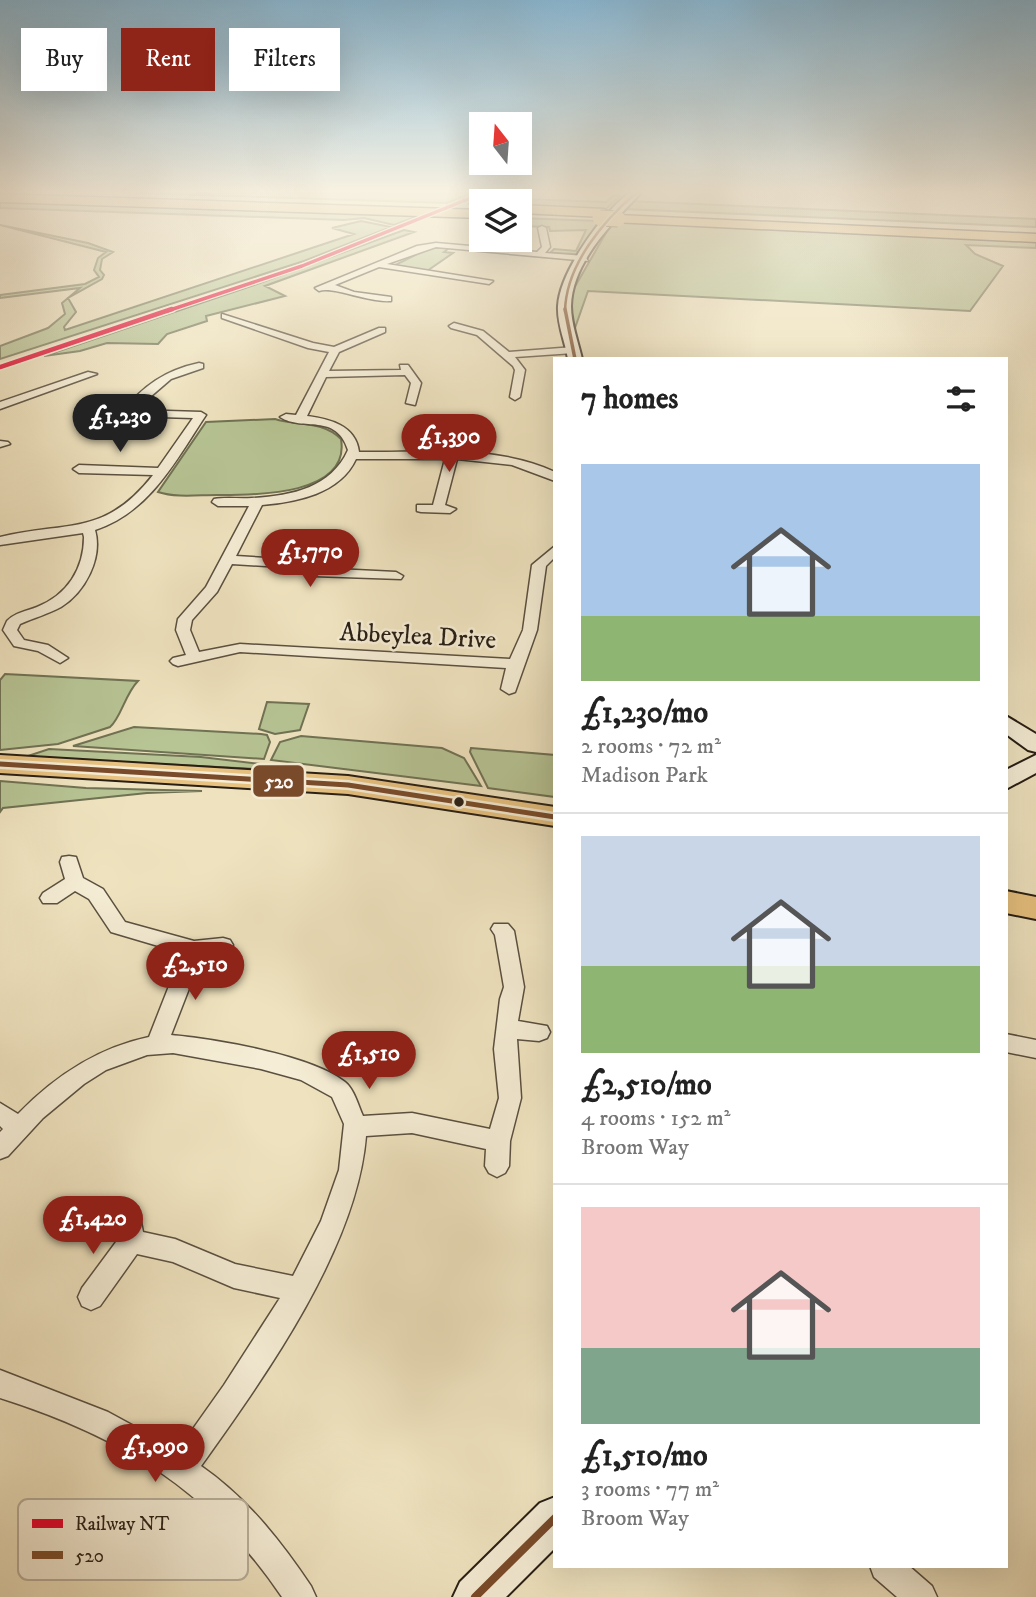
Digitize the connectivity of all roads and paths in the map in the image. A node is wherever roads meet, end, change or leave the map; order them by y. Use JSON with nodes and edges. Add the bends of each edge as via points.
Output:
{"nodes":[{"id":1,"x":373,"y":268,"type":"edge"},
{"id":2,"x":394,"y":268,"type":"edge"},
{"id":3,"x":580,"y":268,"type":"edge"},
{"id":4,"x":489,"y":281,"type":"dead end"},
{"id":5,"x":388,"y":299,"type":"dead end"},
{"id":6,"x":214,"y":317,"type":"dead end"},
{"id":7,"x":454,"y":326,"type":"dead end"},
{"id":8,"x":381,"y":330,"type":"dead end"},
{"id":9,"x":335,"y":350,"type":"junction"},
{"id":10,"x":506,"y":355,"type":"junction"},
{"id":11,"x":574,"y":355,"type":"edge"},
{"id":12,"x":167,"y":364,"type":"dead end"},
{"id":13,"x":199,"y":366,"type":"dead end"},
{"id":14,"x":179,"y":370,"type":"junction"},
{"id":15,"x":92,"y":374,"type":"dead end"},
{"id":16,"x":323,"y":374,"type":"junction"},
{"id":17,"x":529,"y":398,"type":"dead end"},
{"id":18,"x":411,"y":403,"type":"dead end"},
{"id":19,"x":0,"y":406,"type":"edge"},
{"id":20,"x":201,"y":415,"type":"junction"},
{"id":21,"x":216,"y":416,"type":"dead end"},
{"id":22,"x":286,"y":417,"type":"dead end"},
{"id":23,"x":300,"y":418,"type":"junction"},
{"id":24,"x":352,"y":455,"type":"junction"},
{"id":25,"x":451,"y":458,"type":"junction"},
{"id":26,"x":79,"y":469,"type":"dead end"},
{"id":27,"x":159,"y":472,"type":"junction"},
{"id":28,"x":553,"y":476,"type":"edge"},
{"id":29,"x":141,"y":500,"type":"junction"},
{"id":30,"x":158,"y":500,"type":"dead end"},
{"id":31,"x":218,"y":502,"type":"dead end"},
{"id":32,"x":256,"y":504,"type":"junction"},
{"id":33,"x":421,"y":508,"type":"dead end"},
{"id":34,"x":88,"y":528,"type":"junction"},
{"id":35,"x":0,"y":541,"type":"edge"},
{"id":36,"x":553,"y":552,"type":"edge"},
{"id":37,"x":227,"y":560,"type":"junction"},
{"id":38,"x":396,"y":576,"type":"dead end"},
{"id":39,"x":553,"y":577,"type":"edge"},
{"id":40,"x":537,"y":578,"type":"junction"},
{"id":41,"x":7,"y":620,"type":"edge"},
{"id":42,"x":194,"y":657,"type":"junction"},
{"id":43,"x":60,"y":658,"type":"dead end"},
{"id":44,"x":178,"y":661,"type":"dead end"},
{"id":45,"x":514,"y":664,"type":"junction"},
{"id":46,"x":509,"y":689,"type":"dead end"},
{"id":47,"x":1008,"y":726,"type":"edge"},
{"id":48,"x":1035,"y":760,"type":"edge"},
{"id":49,"x":0,"y":764,"type":"edge"},
{"id":50,"x":1008,"y":779,"type":"edge"},
{"id":51,"x":553,"y":817,"type":"edge"},
{"id":52,"x":69,"y":862,"type":"dead end"},
{"id":53,"x":75,"y":882,"type":"junction"},
{"id":54,"x":50,"y":898,"type":"dead end"},
{"id":55,"x":1008,"y":902,"type":"edge"},
{"id":56,"x":1036,"y":908,"type":"edge"},
{"id":57,"x":501,"y":929,"type":"dead end"},
{"id":58,"x":223,"y":946,"type":"dead end"},
{"id":59,"x":194,"y":949,"type":"junction"},
{"id":60,"x":507,"y":1029,"type":"junction"},
{"id":61,"x":539,"y":1032,"type":"dead end"},
{"id":62,"x":1008,"y":1042,"type":"edge"},
{"id":63,"x":157,"y":1044,"type":"junction"},
{"id":64,"x":1036,"y":1049,"type":"edge"},
{"id":65,"x":9,"y":1120,"type":"edge"},
{"id":66,"x":358,"y":1126,"type":"junction"},
{"id":67,"x":498,"y":1141,"type":"junction"},
{"id":68,"x":0,"y":1149,"type":"edge"},
{"id":69,"x":497,"y":1166,"type":"dead end"},
{"id":70,"x":129,"y":1215,"type":"dead end"},
{"id":71,"x":132,"y":1241,"type":"junction"},
{"id":72,"x":299,"y":1290,"type":"junction"},
{"id":73,"x":91,"y":1297,"type":"dead end"},
{"id":74,"x":0,"y":1384,"type":"edge"},
{"id":75,"x":181,"y":1470,"type":"junction"},
{"id":76,"x":217,"y":1499,"type":"edge"},
{"id":77,"x":553,"y":1520,"type":"edge"},
{"id":78,"x":248,"y":1526,"type":"edge"},
{"id":79,"x":888,"y":1568,"type":"edge"},
{"id":80,"x":300,"y":1597,"type":"edge"},
{"id":81,"x":475,"y":1597,"type":"edge"},
{"id":82,"x":921,"y":1597,"type":"edge"}],
"edges":[{"from":1,"to":5,"type":"street","via":[[323,286]]},
{"from":2,"to":4,"type":"street"},
{"from":3,"to":11,"type":"street","via":[[565,300]]},
{"from":6,"to":9,"type":"street","via":[[228,314],[311,346]]},
{"from":7,"to":10,"type":"street","via":[[480,333]]},
{"from":8,"to":9,"type":"street"},
{"from":9,"to":16,"type":"street"},
{"from":10,"to":11,"type":"street"},
{"from":10,"to":17,"type":"street","via":[[520,370],[509,397]]},
{"from":12,"to":14,"type":"street"},
{"from":13,"to":14,"type":"street"},
{"from":14,"to":20,"type":"street","via":[[149,386],[125,415]]},
{"from":15,"to":19,"type":"street","via":[[75,375]]},
{"from":16,"to":18,"type":"street","via":[[370,375],[406,369],[416,383]]},
{"from":16,"to":23,"type":"street"},
{"from":20,"to":21,"type":"street"},
{"from":20,"to":27,"type":"street"},
{"from":22,"to":23,"type":"street"},
{"from":23,"to":24,"type":"street","via":[[339,428],[351,439]]},
{"from":24,"to":25,"type":"street"},
{"from":24,"to":32,"type":"street","via":[[326,484]]},
{"from":25,"to":28,"type":"street","via":[[516,461]]},
{"from":25,"to":33,"type":"street","via":[[444,509]]},
{"from":26,"to":27,"type":"street"},
{"from":27,"to":29,"type":"street"},
{"from":29,"to":30,"type":"street"},
{"from":29,"to":34,"type":"street","via":[[123,515]]},
{"from":31,"to":32,"type":"street"},
{"from":32,"to":37,"type":"street"},
{"from":34,"to":35,"type":"street"},
{"from":34,"to":41,"type":"street","via":[[90,552],[65,597],[48,608]]},
{"from":36,"to":40,"type":"street","name":"Abbeylea Drive","via":[[541,560]]},
{"from":37,"to":38,"type":"street","via":[[282,563],[314,572]]},
{"from":37,"to":42,"type":"street","via":[[212,589],[185,620],[183,630]]},
{"from":39,"to":40,"type":"street"},
{"from":40,"to":45,"type":"street","name":"Abbeylea Drive","via":[[530,630]]},
{"from":41,"to":43,"type":"street","via":[[14,639]]},
{"from":42,"to":44,"type":"street","name":"Abbeylea Drive"},
{"from":42,"to":45,"type":"street","name":"Abbeylea Drive","via":[[240,648]]},
{"from":45,"to":46,"type":"street"},
{"from":47,"to":48,"type":"street"},
{"from":48,"to":50,"type":"street"},
{"from":49,"to":51,"type":"main road","via":[[348,785]]},
{"from":52,"to":53,"type":"street"},
{"from":53,"to":54,"type":"street"},
{"from":53,"to":59,"type":"street","via":[[96,894],[118,927]]},
{"from":55,"to":56,"type":"main road"},
{"from":57,"to":60,"type":"street","via":[[514,987]]},
{"from":58,"to":59,"type":"street"},
{"from":59,"to":63,"type":"street"},
{"from":60,"to":61,"type":"street"},
{"from":60,"to":67,"type":"street","via":[[510,1098]]},
{"from":62,"to":64,"type":"street"},
{"from":63,"to":65,"type":"street","via":[[91,1068]]},
{"from":63,"to":66,"type":"street","via":[[327,1080],[348,1100]]},
{"from":65,"to":68,"type":"street"},
{"from":66,"to":67,"type":"street","via":[[412,1123]]},
{"from":66,"to":72,"type":"street","via":[[357,1152],[346,1191]]},
{"from":67,"to":69,"type":"street"},
{"from":70,"to":71,"type":"street"},
{"from":71,"to":72,"type":"street","via":[[175,1251],[234,1276]]},
{"from":71,"to":73,"type":"street"},
{"from":72,"to":75,"type":"street","via":[[242,1385]]},
{"from":74,"to":75,"type":"street","via":[[74,1409]]},
{"from":75,"to":76,"type":"street"},
{"from":77,"to":81,"type":"street"},
{"from":78,"to":80,"type":"street"},
{"from":79,"to":82,"type":"street"}]}
